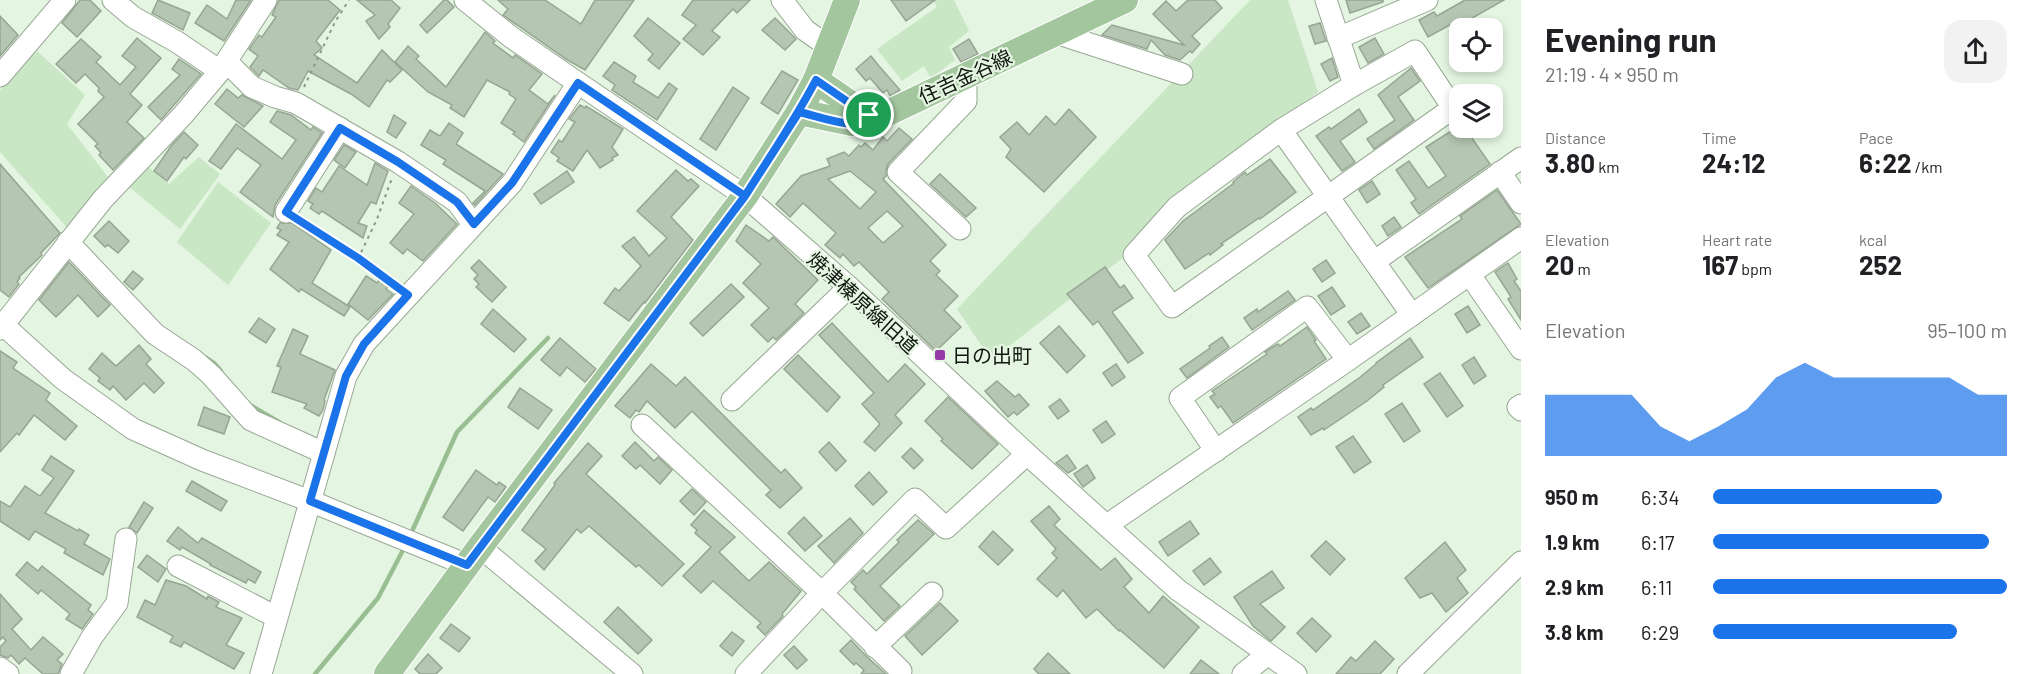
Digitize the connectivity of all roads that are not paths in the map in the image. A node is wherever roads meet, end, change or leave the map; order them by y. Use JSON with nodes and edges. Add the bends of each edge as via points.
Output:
{"nodes":[{"id":1,"x":65,"y":0,"type":"edge"},
{"id":2,"x":113,"y":0,"type":"edge"},
{"id":3,"x":266,"y":0,"type":"edge"},
{"id":4,"x":465,"y":0,"type":"edge"},
{"id":5,"x":782,"y":0,"type":"edge"},
{"id":6,"x":847,"y":0,"type":"edge"},
{"id":7,"x":1125,"y":0,"type":"edge"},
{"id":8,"x":1326,"y":0,"type":"edge"},
{"id":9,"x":1427,"y":0,"type":"edge"},
{"id":10,"x":1056,"y":33,"type":"junction"},
{"id":11,"x":1338,"y":38,"type":"junction"},
{"id":12,"x":829,"y":48,"type":"junction"},
{"id":13,"x":223,"y":66,"type":"junction"},
{"id":14,"x":1182,"y":74,"type":"dead end"},
{"id":15,"x":0,"y":76,"type":"edge"},
{"id":16,"x":966,"y":76,"type":"junction"},
{"id":17,"x":816,"y":80,"type":"junction"},
{"id":18,"x":578,"y":83,"type":"junction"},
{"id":19,"x":1354,"y":85,"type":"junction"},
{"id":20,"x":799,"y":112,"type":"junction"},
{"id":21,"x":876,"y":117,"type":"junction"},
{"id":22,"x":340,"y":128,"type":"junction"},
{"id":23,"x":1281,"y":130,"type":"junction"},
{"id":24,"x":1521,"y":158,"type":"edge"},
{"id":25,"x":1500,"y":172,"type":"junction"},
{"id":26,"x":1328,"y":195,"type":"junction"},
{"id":27,"x":745,"y":196,"type":"junction"},
{"id":28,"x":1521,"y":203,"type":"edge"},
{"id":29,"x":286,"y":212,"type":"road end"},
{"id":30,"x":474,"y":224,"type":"junction"},
{"id":31,"x":960,"y":230,"type":"dead end"},
{"id":32,"x":1521,"y":238,"type":"edge"},
{"id":33,"x":69,"y":242,"type":"junction"},
{"id":34,"x":1375,"y":261,"type":"junction"},
{"id":35,"x":1470,"y":275,"type":"junction"},
{"id":36,"x":849,"y":287,"type":"junction"},
{"id":37,"x":1412,"y":315,"type":"junction"},
{"id":38,"x":1,"y":325,"type":"edge"},
{"id":39,"x":1518,"y":339,"type":"edge"},
{"id":40,"x":1348,"y":360,"type":"junction"},
{"id":41,"x":732,"y":400,"type":"dead end"},
{"id":42,"x":1521,"y":405,"type":"edge"},
{"id":43,"x":1521,"y":410,"type":"edge"},
{"id":44,"x":642,"y":425,"type":"dead end"},
{"id":45,"x":1216,"y":451,"type":"junction"},
{"id":46,"x":324,"y":453,"type":"junction"},
{"id":47,"x":1027,"y":454,"type":"junction"},
{"id":48,"x":310,"y":501,"type":"junction"},
{"id":49,"x":1107,"y":525,"type":"junction"},
{"id":50,"x":126,"y":539,"type":"dead end"},
{"id":51,"x":474,"y":556,"type":"junction"},
{"id":52,"x":1521,"y":562,"type":"edge"},
{"id":53,"x":178,"y":566,"type":"dead end"},
{"id":54,"x":822,"y":593,"type":"junction"},
{"id":55,"x":932,"y":593,"type":"dead end"},
{"id":56,"x":276,"y":617,"type":"junction"},
{"id":57,"x":875,"y":647,"type":"junction"},
{"id":58,"x":1268,"y":654,"type":"junction"},
{"id":59,"x":0,"y":668,"type":"edge"},
{"id":60,"x":901,"y":671,"type":"dead end"},
{"id":61,"x":8,"y":674,"type":"edge"},
{"id":62,"x":71,"y":674,"type":"edge"},
{"id":63,"x":261,"y":674,"type":"edge"},
{"id":64,"x":387,"y":674,"type":"edge"},
{"id":65,"x":632,"y":674,"type":"edge"},
{"id":66,"x":746,"y":674,"type":"edge"},
{"id":67,"x":1243,"y":674,"type":"edge"},
{"id":68,"x":1296,"y":674,"type":"edge"},
{"id":69,"x":1408,"y":674,"type":"edge"}],
"edges":[{"from":1,"to":15,"type":"street"},
{"from":2,"to":13,"type":"street","via":[[133,17]]},
{"from":3,"to":13,"type":"street"},
{"from":4,"to":18,"type":"street","name":"焼津榛原線旧道"},
{"from":5,"to":12,"type":"street","via":[[805,30]]},
{"from":6,"to":12,"type":"main road"},
{"from":7,"to":10,"type":"main road","name":"住吉金谷線"},
{"from":8,"to":11,"type":"street"},
{"from":9,"to":11,"type":"street"},
{"from":10,"to":14,"type":"street"},
{"from":10,"to":16,"type":"main road","name":"住吉金谷線"},
{"from":11,"to":19,"type":"street"},
{"from":12,"to":17,"type":"main road"},
{"from":13,"to":22,"type":"street","via":[[252,87],[296,103]]},
{"from":13,"to":33,"type":"street"},
{"from":16,"to":21,"type":"main road","name":"住吉金谷線"},
{"from":16,"to":31,"type":"street","via":[[966,101],[898,172]]},
{"from":17,"to":20,"type":"main road"},
{"from":17,"to":21,"type":"main road"},
{"from":18,"to":27,"type":"street","name":"焼津榛原線旧道"},
{"from":18,"to":30,"type":"street","via":[[512,183]]},
{"from":19,"to":23,"type":"street"},
{"from":19,"to":26,"type":"street","via":[[1415,51],[1453,108]]},
{"from":20,"to":21,"type":"main road","name":"住吉金谷線","via":[[852,123]]},
{"from":20,"to":27,"type":"main road"},
{"from":22,"to":29,"type":"street"},
{"from":22,"to":30,"type":"street","via":[[457,202]]},
{"from":23,"to":26,"type":"street"},
{"from":23,"to":26,"type":"street","via":[[1177,207],[1134,255],[1172,307]]},
{"from":24,"to":25,"type":"street"},
{"from":25,"to":28,"type":"street"},
{"from":25,"to":34,"type":"street"},
{"from":26,"to":34,"type":"street"},
{"from":27,"to":36,"type":"street","name":"焼津榛原線旧道"},
{"from":27,"to":51,"type":"main road"},
{"from":30,"to":46,"type":"street","via":[[364,344],[346,376]]},
{"from":32,"to":35,"type":"street"},
{"from":33,"to":38,"type":"street"},
{"from":33,"to":46,"type":"street","via":[[155,334],[211,375],[252,420]]},
{"from":34,"to":37,"type":"street"},
{"from":35,"to":37,"type":"street"},
{"from":35,"to":39,"type":"street"},
{"from":36,"to":41,"type":"street"},
{"from":36,"to":47,"type":"street","name":"焼津榛原線旧道"},
{"from":37,"to":40,"type":"street"},
{"from":38,"to":48,"type":"street","via":[[63,379],[133,429]]},
{"from":40,"to":45,"type":"street"},
{"from":40,"to":45,"type":"street","via":[[1307,307],[1180,398]]},
{"from":42,"to":43,"type":"street"},
{"from":44,"to":54,"type":"street"},
{"from":45,"to":49,"type":"street"},
{"from":46,"to":48,"type":"street"},
{"from":47,"to":49,"type":"street","name":"焼津榛原線旧道"},
{"from":47,"to":54,"type":"street","via":[[946,528],[915,499]]},
{"from":48,"to":51,"type":"street"},
{"from":48,"to":56,"type":"street"},
{"from":49,"to":58,"type":"street","name":"焼津榛原線旧道","via":[[1178,590]]},
{"from":50,"to":62,"type":"street","via":[[117,603]]},
{"from":51,"to":64,"type":"main road"},
{"from":51,"to":65,"type":"street"},
{"from":52,"to":69,"type":"street"},
{"from":53,"to":56,"type":"street"},
{"from":54,"to":57,"type":"street"},
{"from":54,"to":66,"type":"street"},
{"from":55,"to":57,"type":"street"},
{"from":56,"to":63,"type":"street"},
{"from":57,"to":60,"type":"street"},
{"from":58,"to":67,"type":"street"},
{"from":58,"to":68,"type":"street","name":"焼津榛原線旧道"},
{"from":59,"to":61,"type":"street"}]}
